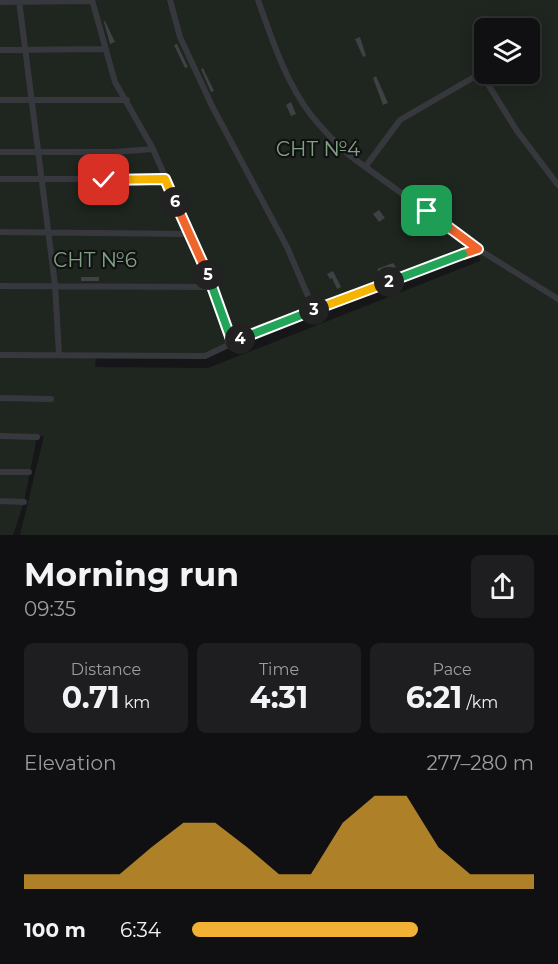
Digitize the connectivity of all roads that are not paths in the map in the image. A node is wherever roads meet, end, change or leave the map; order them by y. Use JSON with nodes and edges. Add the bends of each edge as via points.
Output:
{"nodes":[{"id":1,"x":19,"y":0,"type":"edge"},
{"id":2,"x":92,"y":0,"type":"edge"},
{"id":3,"x":170,"y":0,"type":"edge"},
{"id":4,"x":258,"y":0,"type":"edge"},
{"id":5,"x":0,"y":2,"type":"edge"},
{"id":6,"x":105,"y":49,"type":"junction"},
{"id":7,"x":0,"y":50,"type":"edge"},
{"id":8,"x":25,"y":50,"type":"junction"},
{"id":9,"x":0,"y":100,"type":"edge"},
{"id":10,"x":32,"y":100,"type":"junction"},
{"id":11,"x":127,"y":100,"type":"junction"},
{"id":12,"x":152,"y":149,"type":"junction"},
{"id":13,"x":38,"y":151,"type":"junction"},
{"id":14,"x":0,"y":152,"type":"edge"},
{"id":15,"x":366,"y":166,"type":"junction"},
{"id":16,"x":0,"y":179,"type":"edge"},
{"id":17,"x":165,"y":179,"type":"junction"},
{"id":18,"x":42,"y":180,"type":"junction"},
{"id":19,"x":558,"y":185,"type":"edge"},
{"id":20,"x":0,"y":232,"type":"edge"},
{"id":21,"x":48,"y":233,"type":"junction"},
{"id":22,"x":189,"y":234,"type":"junction"},
{"id":23,"x":478,"y":249,"type":"junction"},
{"id":24,"x":55,"y":285,"type":"junction"},
{"id":25,"x":0,"y":286,"type":"edge"},
{"id":26,"x":214,"y":287,"type":"junction"},
{"id":27,"x":558,"y":299,"type":"edge"},
{"id":28,"x":314,"y":310,"type":"junction"},
{"id":29,"x":232,"y":342,"type":"junction"},
{"id":30,"x":0,"y":355,"type":"edge"},
{"id":31,"x":59,"y":356,"type":"junction"},
{"id":32,"x":0,"y":398,"type":"edge"},
{"id":33,"x":51,"y":399,"type":"dead end"},
{"id":34,"x":0,"y":436,"type":"edge"},
{"id":35,"x":37,"y":437,"type":"dead end"},
{"id":36,"x":0,"y":472,"type":"edge"},
{"id":37,"x":29,"y":472,"type":"dead end"},
{"id":38,"x":0,"y":501,"type":"edge"},
{"id":39,"x":24,"y":502,"type":"dead end"}],
"edges":[{"from":1,"to":2,"type":"street"},
{"from":1,"to":5,"type":"street"},
{"from":1,"to":8,"type":"street"},
{"from":2,"to":6,"type":"street"},
{"from":3,"to":28,"type":"street","via":[[180,37],[212,106],[287,247]]},
{"from":4,"to":15,"type":"street","via":[[279,57],[310,114],[349,155]]},
{"from":6,"to":8,"type":"street"},
{"from":6,"to":11,"type":"street"},
{"from":7,"to":8,"type":"street"},
{"from":8,"to":10,"type":"street"},
{"from":9,"to":10,"type":"street"},
{"from":10,"to":11,"type":"street"},
{"from":10,"to":13,"type":"street"},
{"from":11,"to":12,"type":"street"},
{"from":12,"to":13,"type":"street"},
{"from":12,"to":17,"type":"street"},
{"from":13,"to":14,"type":"street"},
{"from":13,"to":18,"type":"street"},
{"from":15,"to":19,"type":"street","via":[[400,120],[481,73],[517,131]]},
{"from":15,"to":23,"type":"street"},
{"from":16,"to":18,"type":"street"},
{"from":17,"to":18,"type":"street"},
{"from":17,"to":22,"type":"street"},
{"from":18,"to":21,"type":"street"},
{"from":20,"to":21,"type":"street"},
{"from":21,"to":22,"type":"street"},
{"from":21,"to":24,"type":"street"},
{"from":22,"to":26,"type":"street"},
{"from":23,"to":27,"type":"street"},
{"from":23,"to":28,"type":"street"},
{"from":24,"to":25,"type":"street"},
{"from":24,"to":26,"type":"street"},
{"from":24,"to":31,"type":"street"},
{"from":26,"to":29,"type":"street"},
{"from":28,"to":29,"type":"street"},
{"from":29,"to":31,"type":"street","via":[[206,356]]},
{"from":30,"to":31,"type":"street"},
{"from":32,"to":33,"type":"street"},
{"from":34,"to":35,"type":"street"},
{"from":36,"to":37,"type":"street"},
{"from":38,"to":39,"type":"street"}]}
